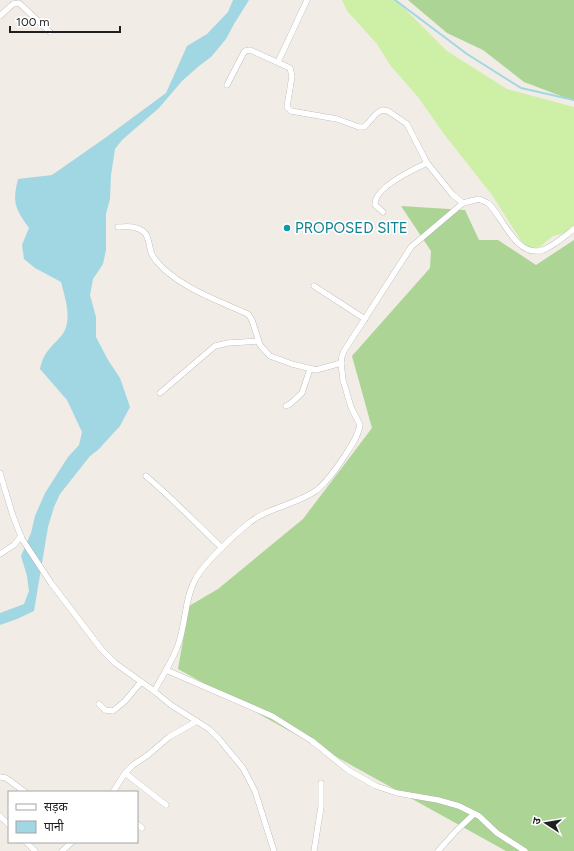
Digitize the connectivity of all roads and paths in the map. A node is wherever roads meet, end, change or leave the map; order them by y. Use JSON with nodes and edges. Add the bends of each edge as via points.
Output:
{"nodes":[{"id":1,"x":307,"y":0,"type":"edge"},
{"id":2,"x":0,"y":16,"type":"edge"},
{"id":3,"x":50,"y":32,"type":"dead end"},
{"id":4,"x":278,"y":62,"type":"junction"},
{"id":5,"x":227,"y":85,"type":"dead end"},
{"id":6,"x":427,"y":163,"type":"junction"},
{"id":7,"x":463,"y":204,"type":"junction"},
{"id":8,"x":383,"y":212,"type":"dead end"},
{"id":9,"x":118,"y":227,"type":"dead end"},
{"id":10,"x":574,"y":229,"type":"edge"},
{"id":11,"x":314,"y":286,"type":"dead end"},
{"id":12,"x":365,"y":319,"type":"junction"},
{"id":13,"x":258,"y":341,"type":"junction"},
{"id":14,"x":341,"y":363,"type":"junction"},
{"id":15,"x":310,"y":369,"type":"junction"},
{"id":16,"x":160,"y":393,"type":"dead end"},
{"id":17,"x":286,"y":406,"type":"dead end"},
{"id":18,"x":0,"y":473,"type":"edge"},
{"id":19,"x":146,"y":476,"type":"dead end"},
{"id":20,"x":22,"y":537,"type":"junction"},
{"id":21,"x":222,"y":548,"type":"junction"},
{"id":22,"x":0,"y":554,"type":"edge"},
{"id":23,"x":166,"y":670,"type":"junction"},
{"id":24,"x":141,"y":682,"type":"junction"},
{"id":25,"x":154,"y":691,"type":"junction"},
{"id":26,"x":99,"y":704,"type":"dead end"},
{"id":27,"x":197,"y":721,"type":"junction"},
{"id":28,"x":125,"y":773,"type":"junction"},
{"id":29,"x":0,"y":777,"type":"edge"},
{"id":30,"x":322,"y":783,"type":"dead end"},
{"id":31,"x":23,"y":791,"type":"edge"},
{"id":32,"x":114,"y":791,"type":"edge"},
{"id":33,"x":166,"y":805,"type":"dead end"},
{"id":34,"x":474,"y":814,"type":"junction"},
{"id":35,"x":0,"y":816,"type":"edge"},
{"id":36,"x":8,"y":824,"type":"edge"},
{"id":37,"x":138,"y":825,"type":"edge"},
{"id":38,"x":142,"y":828,"type":"dead end"},
{"id":39,"x":27,"y":843,"type":"edge"},
{"id":40,"x":71,"y":843,"type":"edge"},
{"id":41,"x":35,"y":851,"type":"edge"},
{"id":42,"x":62,"y":851,"type":"edge"},
{"id":43,"x":274,"y":851,"type":"edge"},
{"id":44,"x":314,"y":851,"type":"edge"},
{"id":45,"x":438,"y":851,"type":"edge"},
{"id":46,"x":525,"y":851,"type":"edge"}],
"edges":[{"from":1,"to":4,"type":"street"},
{"from":2,"to":3,"type":"street","via":[[19,3]]},
{"from":4,"to":5,"type":"street","via":[[247,50]]},
{"from":4,"to":6,"type":"street","via":[[291,71],[288,109],[337,119],[359,127],[364,127],[377,112],[388,110],[407,124]]},
{"from":6,"to":7,"type":"street"},
{"from":6,"to":8,"type":"street","via":[[391,182],[376,198],[375,205]]},
{"from":7,"to":10,"type":"street","via":[[479,199],[489,205],[516,241],[530,250],[547,248]]},
{"from":7,"to":12,"type":"street","via":[[411,247]]},
{"from":9,"to":13,"type":"street","via":[[134,227],[141,230],[149,237],[151,253],[166,270],[190,287],[248,314]]},
{"from":11,"to":12,"type":"street"},
{"from":12,"to":14,"type":"street","via":[[344,351]]},
{"from":13,"to":15,"type":"street","via":[[270,356]]},
{"from":13,"to":16,"type":"street","via":[[215,346]]},
{"from":14,"to":15,"type":"street","via":[[319,370]]},
{"from":14,"to":21,"type":"street","via":[[346,394],[360,425],[348,451],[326,481],[316,490],[257,517]]},
{"from":15,"to":17,"type":"street","via":[[302,393]]},
{"from":18,"to":20,"type":"street"},
{"from":19,"to":21,"type":"street"},
{"from":20,"to":22,"type":"street"},
{"from":20,"to":24,"type":"street","via":[[51,584],[102,650]]},
{"from":21,"to":23,"type":"street","via":[[192,586],[177,648]]},
{"from":23,"to":25,"type":"street"},
{"from":23,"to":34,"type":"street","via":[[272,716],[312,741],[348,770],[376,786],[396,793],[459,806]]},
{"from":24,"to":25,"type":"street"},
{"from":24,"to":26,"type":"street","via":[[113,711],[105,710]]},
{"from":25,"to":27,"type":"street"},
{"from":27,"to":28,"type":"street","via":[[170,737]]},
{"from":27,"to":43,"type":"street","via":[[219,739],[250,779]]},
{"from":28,"to":32,"type":"street"},
{"from":28,"to":33,"type":"street"},
{"from":29,"to":31,"type":"street","via":[[6,778]]},
{"from":30,"to":44,"type":"street"},
{"from":34,"to":45,"type":"street"},
{"from":34,"to":46,"type":"street"},
{"from":35,"to":36,"type":"street"},
{"from":37,"to":38,"type":"street"},
{"from":39,"to":41,"type":"street"},
{"from":40,"to":42,"type":"street"}]}
